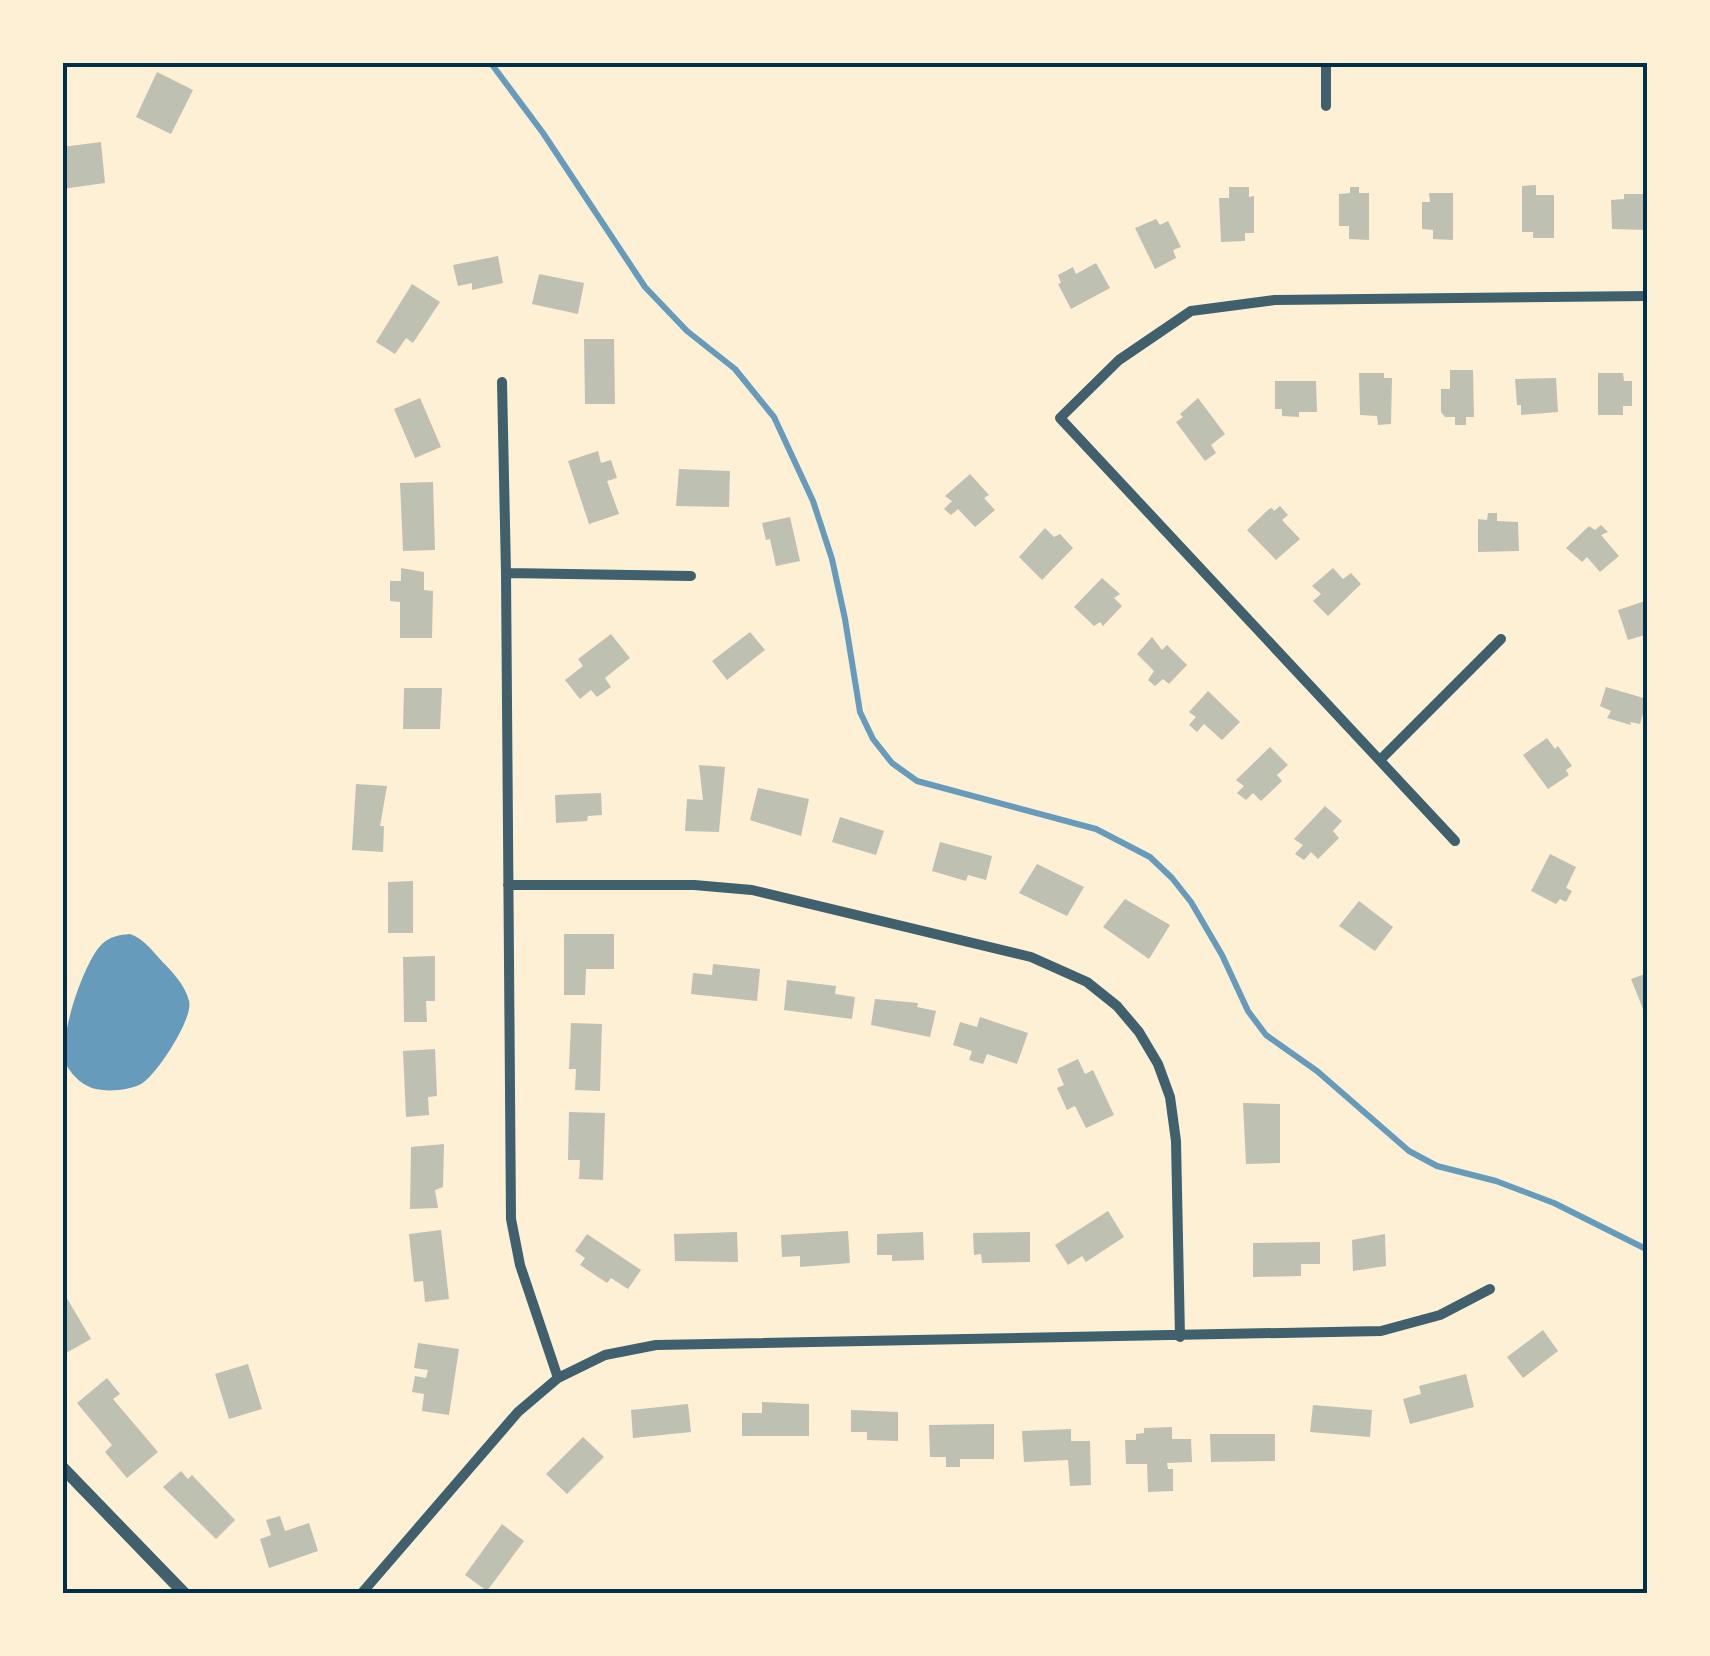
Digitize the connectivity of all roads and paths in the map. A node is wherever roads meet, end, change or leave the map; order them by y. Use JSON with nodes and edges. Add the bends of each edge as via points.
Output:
{"nodes":[{"id":1,"x":1326,"y":62,"type":"edge"},
{"id":2,"x":1326,"y":106,"type":"dead end"},
{"id":3,"x":1648,"y":296,"type":"edge"},
{"id":4,"x":502,"y":382,"type":"dead end"},
{"id":5,"x":506,"y":574,"type":"junction"},
{"id":6,"x":691,"y":576,"type":"dead end"},
{"id":7,"x":1500,"y":639,"type":"dead end"},
{"id":8,"x":1380,"y":759,"type":"junction"},
{"id":9,"x":1455,"y":840,"type":"dead end"},
{"id":10,"x":508,"y":885,"type":"junction"},
{"id":11,"x":1490,"y":1289,"type":"dead end"},
{"id":12,"x":1180,"y":1337,"type":"junction"},
{"id":13,"x":558,"y":1378,"type":"junction"},
{"id":14,"x":62,"y":1467,"type":"edge"},
{"id":15,"x":185,"y":1594,"type":"edge"},
{"id":16,"x":362,"y":1594,"type":"edge"}],
"edges":[{"from":1,"to":2,"type":"street"},
{"from":3,"to":8,"type":"street","via":[[1276,300],[1191,311],[1119,360],[1060,418]]},
{"from":4,"to":5,"type":"street"},
{"from":5,"to":6,"type":"street"},
{"from":5,"to":10,"type":"street"},
{"from":7,"to":8,"type":"street"},
{"from":8,"to":9,"type":"street"},
{"from":10,"to":12,"type":"street","via":[[752,890],[1031,956],[1087,982],[1139,1032],[1170,1097]]},
{"from":10,"to":13,"type":"street","via":[[511,1219]]},
{"from":11,"to":12,"type":"street","via":[[1440,1316],[1381,1332]]},
{"from":12,"to":13,"type":"street","via":[[656,1345],[605,1355]]},
{"from":13,"to":16,"type":"street","via":[[518,1412]]},
{"from":14,"to":15,"type":"street"}]}
